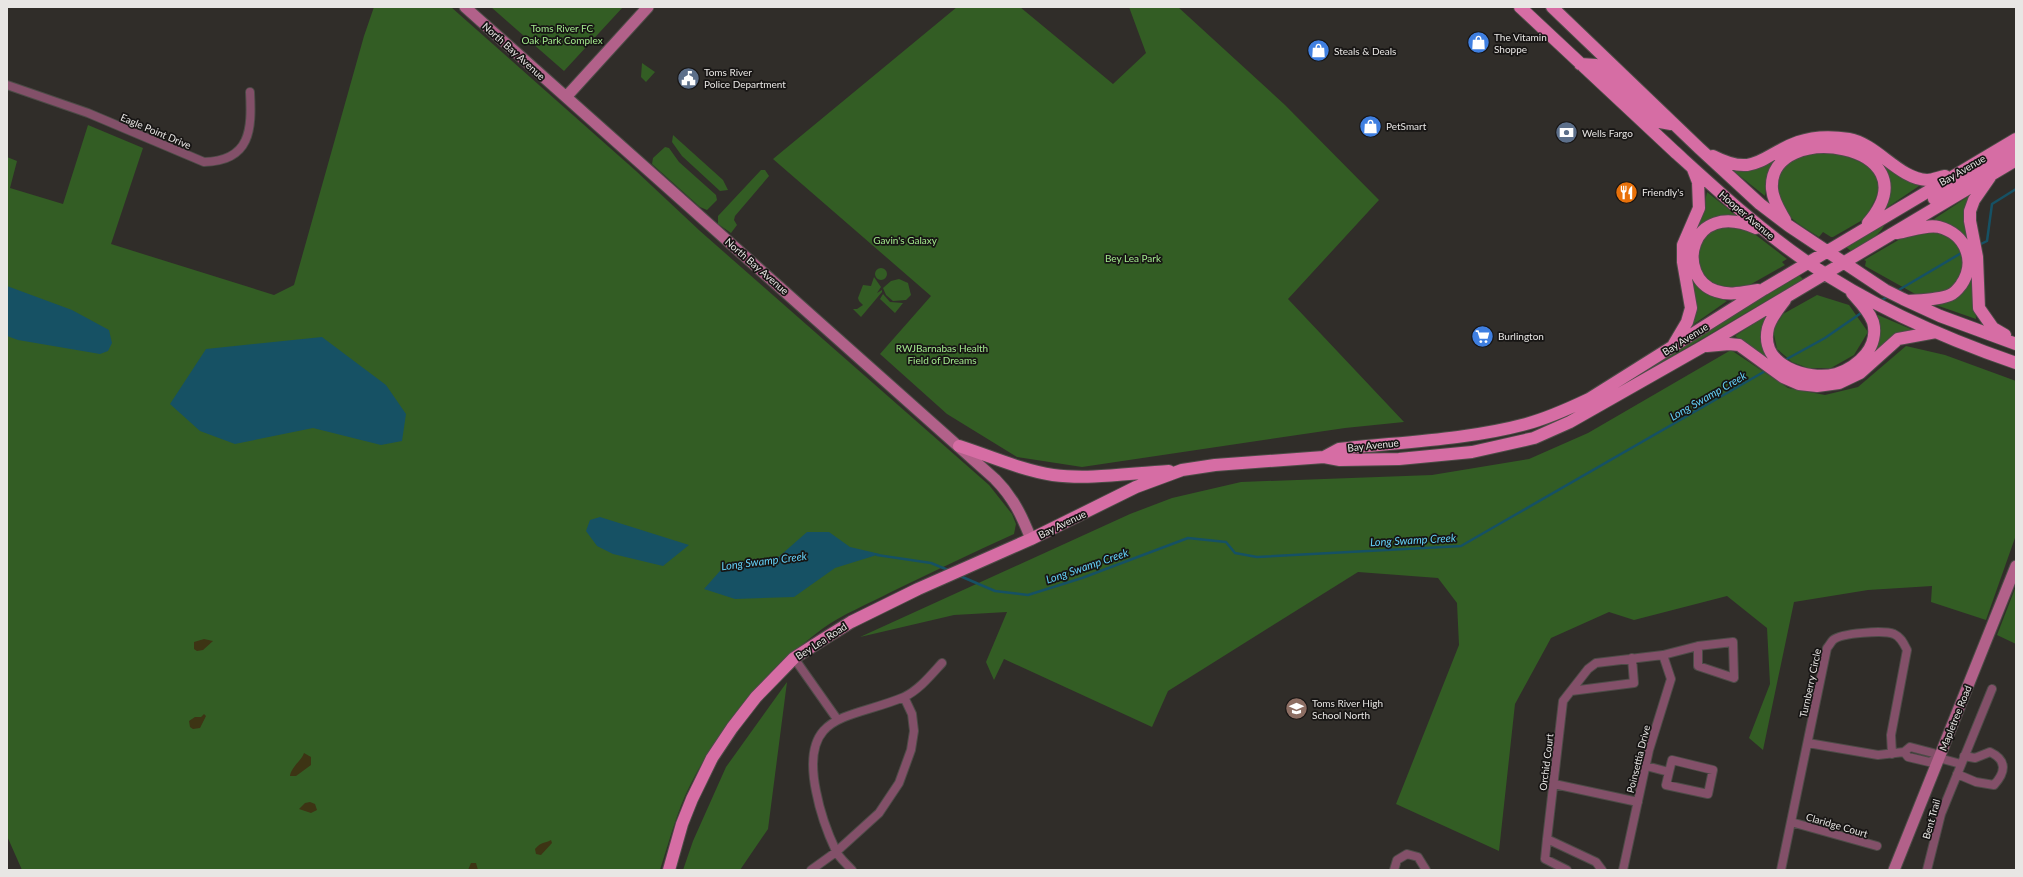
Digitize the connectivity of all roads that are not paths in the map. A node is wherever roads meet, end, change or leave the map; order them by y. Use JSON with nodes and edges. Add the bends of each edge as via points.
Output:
{"nodes":[{"id":1,"x":465,"y":7,"type":"edge"},
{"id":2,"x":648,"y":7,"type":"edge"},
{"id":3,"x":1520,"y":7,"type":"edge"},
{"id":4,"x":1552,"y":7,"type":"edge"},
{"id":5,"x":1580,"y":64,"type":"junction"},
{"id":6,"x":7,"y":85,"type":"edge"},
{"id":7,"x":250,"y":92,"type":"dead end"},
{"id":8,"x":566,"y":97,"type":"junction"},
{"id":9,"x":1676,"y":125,"type":"junction"},
{"id":10,"x":2016,"y":138,"type":"edge"},
{"id":11,"x":1699,"y":148,"type":"junction"},
{"id":12,"x":2016,"y":149,"type":"edge"},
{"id":13,"x":2016,"y":160,"type":"edge"},
{"id":14,"x":1693,"y":168,"type":"junction"},
{"id":15,"x":1993,"y":173,"type":"junction"},
{"id":16,"x":1954,"y":175,"type":"junction"},
{"id":17,"x":1789,"y":226,"type":"junction"},
{"id":18,"x":1862,"y":230,"type":"junction"},
{"id":19,"x":1765,"y":232,"type":"junction"},
{"id":20,"x":1892,"y":234,"type":"junction"},
{"id":21,"x":1970,"y":247,"type":"junction"},
{"id":22,"x":1827,"y":252,"type":"junction"},
{"id":23,"x":1808,"y":263,"type":"junction"},
{"id":24,"x":1844,"y":263,"type":"junction"},
{"id":25,"x":1825,"y":273,"type":"junction"},
{"id":26,"x":1764,"y":289,"type":"junction"},
{"id":27,"x":1789,"y":294,"type":"junction"},
{"id":28,"x":1905,"y":300,"type":"junction"},
{"id":29,"x":1871,"y":306,"type":"junction"},
{"id":30,"x":1937,"y":332,"type":"junction"},
{"id":31,"x":2016,"y":342,"type":"edge"},
{"id":32,"x":1672,"y":347,"type":"junction"},
{"id":33,"x":1702,"y":347,"type":"junction"},
{"id":34,"x":2016,"y":363,"type":"edge"},
{"id":35,"x":1776,"y":365,"type":"junction"},
{"id":36,"x":959,"y":446,"type":"junction"},
{"id":37,"x":1324,"y":457,"type":"junction"},
{"id":38,"x":1182,"y":470,"type":"junction"},
{"id":39,"x":1031,"y":539,"type":"junction"},
{"id":40,"x":2016,"y":566,"type":"edge"},
{"id":41,"x":1698,"y":646,"type":"junction"},
{"id":42,"x":1663,"y":655,"type":"junction"},
{"id":43,"x":794,"y":658,"type":"junction"},
{"id":44,"x":1632,"y":658,"type":"junction"},
{"id":45,"x":942,"y":663,"type":"dead end"},
{"id":46,"x":1992,"y":689,"type":"dead end"},
{"id":47,"x":1571,"y":691,"type":"junction"},
{"id":48,"x":904,"y":697,"type":"junction"},
{"id":49,"x":837,"y":719,"type":"junction"},
{"id":50,"x":1808,"y":743,"type":"junction"},
{"id":51,"x":1892,"y":754,"type":"junction"},
{"id":52,"x":1939,"y":758,"type":"junction"},
{"id":53,"x":1963,"y":760,"type":"junction"},
{"id":54,"x":1646,"y":766,"type":"junction"},
{"id":55,"x":1669,"y":772,"type":"junction"},
{"id":56,"x":1957,"y":774,"type":"junction"},
{"id":57,"x":1554,"y":784,"type":"junction"},
{"id":58,"x":1638,"y":802,"type":"junction"},
{"id":59,"x":1791,"y":822,"type":"junction"},
{"id":60,"x":1547,"y":838,"type":"junction"},
{"id":61,"x":1877,"y":846,"type":"dead end"},
{"id":62,"x":836,"y":852,"type":"junction"},
{"id":63,"x":669,"y":870,"type":"edge"},
{"id":64,"x":812,"y":870,"type":"edge"},
{"id":65,"x":852,"y":870,"type":"edge"},
{"id":66,"x":1394,"y":870,"type":"edge"},
{"id":67,"x":1426,"y":870,"type":"edge"},
{"id":68,"x":1567,"y":870,"type":"edge"},
{"id":69,"x":1602,"y":870,"type":"edge"},
{"id":70,"x":1623,"y":870,"type":"edge"},
{"id":71,"x":1781,"y":870,"type":"edge"},
{"id":72,"x":1894,"y":870,"type":"edge"},
{"id":73,"x":1927,"y":870,"type":"edge"}],
"edges":[{"from":1,"to":8,"type":"street","name":"North Bay Avenue"},
{"from":2,"to":8,"type":"street"},
{"from":3,"to":5,"type":"main road","name":"Hooper Avenue"},
{"from":4,"to":9,"type":"main road","name":"Hooper Avenue"},
{"from":5,"to":9,"type":"main road","via":[[1596,65],[1603,69],[1660,122]]},
{"from":5,"to":14,"type":"main road","name":"Hooper Avenue"},
{"from":6,"to":7,"type":"street","name":"Eagle Point Drive","via":[[88,113],[204,162],[219,162],[239,150],[252,121]]},
{"from":8,"to":36,"type":"street","name":"North Bay Avenue"},
{"from":9,"to":11,"type":"main road","name":"Hooper Avenue"},
{"from":10,"to":16,"type":"main road","name":"Bay Avenue"},
{"from":11,"to":16,"type":"main road","via":[[1733,165],[1747,166],[1761,162],[1809,138],[1830,137],[1851,140],[1865,146],[1912,176],[1927,180]]},
{"from":11,"to":17,"type":"main road","name":"Hooper Avenue","via":[[1760,204]]},
{"from":12,"to":20,"type":"main road","via":[[1945,191]]},
{"from":13,"to":15,"type":"main road","name":"Bay Avenue"},
{"from":14,"to":19,"type":"main road","name":"Hooper Avenue"},
{"from":14,"to":32,"type":"main road","via":[[1698,182],[1699,208],[1683,245],[1683,262],[1691,308],[1687,322]]},
{"from":15,"to":20,"type":"main road","name":"Bay Avenue"},
{"from":15,"to":21,"type":"main road","via":[[1974,200],[1970,211]]},
{"from":16,"to":18,"type":"main road","name":"Bay Avenue"},
{"from":17,"to":18,"type":"main road","via":[[1776,204],[1772,190],[1776,171],[1789,157],[1830,146],[1840,147],[1862,156],[1875,165],[1883,178],[1882,203]]},
{"from":17,"to":22,"type":"main road","name":"Hooper Avenue"},
{"from":18,"to":22,"type":"main road","name":"Bay Avenue"},
{"from":19,"to":23,"type":"main road","name":"Hooper Avenue"},
{"from":19,"to":26,"type":"main road","via":[[1735,221],[1714,223],[1699,236],[1692,257],[1695,271],[1704,284],[1714,291],[1734,293]]},
{"from":20,"to":21,"type":"main road","via":[[1934,226],[1957,236]]},
{"from":20,"to":24,"type":"main road","name":"Bay Avenue"},
{"from":21,"to":28,"type":"main road","via":[[1969,268],[1964,280],[1951,295]]},
{"from":21,"to":31,"type":"main road","via":[[1979,308],[1993,328]]},
{"from":22,"to":23,"type":"main road","name":"Bay Avenue"},
{"from":22,"to":24,"type":"main road","name":"Hooper Avenue"},
{"from":23,"to":25,"type":"main road","name":"Hooper Avenue"},
{"from":23,"to":26,"type":"main road","name":"Bay Avenue"},
{"from":24,"to":25,"type":"main road","name":"Bay Avenue"},
{"from":24,"to":28,"type":"main road","name":"Hooper Avenue"},
{"from":25,"to":27,"type":"main road","name":"Bay Avenue"},
{"from":25,"to":29,"type":"main road","name":"Hooper Avenue"},
{"from":26,"to":32,"type":"main road","name":"Bay Avenue"},
{"from":27,"to":33,"type":"main road","name":"Bay Avenue"},
{"from":27,"to":35,"type":"main road","via":[[1773,316],[1768,328],[1767,340]]},
{"from":28,"to":31,"type":"main road","name":"Hooper Avenue","via":[[1947,319]]},
{"from":29,"to":30,"type":"main road"},
{"from":29,"to":35,"type":"main road","via":[[1874,332],[1872,343],[1860,361],[1838,374],[1813,375]]},
{"from":30,"to":34,"type":"main road"},
{"from":30,"to":35,"type":"main road","via":[[1898,339],[1860,373],[1829,385],[1799,384],[1783,377]]},
{"from":32,"to":37,"type":"main road","name":"Bay Avenue","via":[[1589,399],[1560,413],[1527,424],[1457,437],[1339,449]]},
{"from":33,"to":35,"type":"main road","via":[[1738,345]]},
{"from":33,"to":37,"type":"main road","name":"Bay Avenue","via":[[1576,418],[1534,438],[1472,452],[1340,460]]},
{"from":36,"to":38,"type":"main road","via":[[1054,475],[1082,476]]},
{"from":36,"to":39,"type":"street","name":"North Bay Avenue","via":[[1009,493],[1020,510]]},
{"from":37,"to":38,"type":"main road","name":"Bay Avenue"},
{"from":38,"to":39,"type":"main road","name":"Bay Avenue","via":[[1136,487]]},
{"from":39,"to":43,"type":"main road","name":"Bey Lea Road","via":[[851,622]]},
{"from":40,"to":52,"type":"street","name":"Mapletree Road"},
{"from":41,"to":41,"type":"street","name":"Orchid Court","via":[[1698,666],[1734,678],[1733,642]]},
{"from":41,"to":42,"type":"street","name":"Orchid Court"},
{"from":42,"to":44,"type":"street","name":"Orchid Court"},
{"from":42,"to":54,"type":"street","name":"Poinsettia Drive","via":[[1671,679]]},
{"from":43,"to":49,"type":"street"},
{"from":43,"to":63,"type":"main road","name":"Bey Lea Road","via":[[756,698],[712,758],[682,824]]},
{"from":44,"to":47,"type":"street","name":"Orchid Court","via":[[1596,663]]},
{"from":44,"to":47,"type":"street","via":[[1634,683]]},
{"from":45,"to":48,"type":"street","via":[[919,687]]},
{"from":46,"to":53,"type":"street","name":"Bent Trail"},
{"from":47,"to":57,"type":"street","name":"Orchid Court","via":[[1563,701]]},
{"from":48,"to":49,"type":"street"},
{"from":48,"to":62,"type":"street","via":[[912,714],[914,731],[911,750],[899,783],[879,813]]},
{"from":49,"to":62,"type":"street","via":[[820,735],[812,762],[820,810]]},
{"from":50,"to":51,"type":"street","via":[[1878,755]]},
{"from":50,"to":51,"type":"street","name":"Turnberry Circle","via":[[1828,648],[1833,640],[1841,636],[1885,631],[1900,638],[1907,650],[1891,734]]},
{"from":50,"to":59,"type":"street","name":"Turnberry Circle"},
{"from":51,"to":52,"type":"street","via":[[1904,752],[1910,747],[1933,753]]},
{"from":52,"to":53,"type":"street"},
{"from":52,"to":72,"type":"street","name":"Mapletree Road"},
{"from":53,"to":56,"type":"street","name":"Bent Trail"},
{"from":53,"to":56,"type":"street","via":[[1990,752],[2003,763],[2002,777],[1994,785],[1976,782]]},
{"from":54,"to":55,"type":"street"},
{"from":54,"to":58,"type":"street","name":"Poinsettia Drive"},
{"from":55,"to":55,"type":"street","via":[[1672,760],[1713,770],[1708,794],[1666,785]]},
{"from":56,"to":73,"type":"street","name":"Bent Trail","via":[[1941,814]]},
{"from":57,"to":58,"type":"street"},
{"from":57,"to":60,"type":"street","name":"Orchid Court"},
{"from":58,"to":70,"type":"street","name":"Poinsettia Drive"},
{"from":59,"to":61,"type":"street","name":"Claridge Court"},
{"from":59,"to":71,"type":"street","name":"Turnberry Circle"},
{"from":60,"to":68,"type":"street","name":"Orchid Court","via":[[1545,859]]},
{"from":60,"to":69,"type":"street","via":[[1596,862]]},
{"from":62,"to":64,"type":"street"},
{"from":62,"to":65,"type":"street"},
{"from":66,"to":67,"type":"street","via":[[1397,860],[1407,854],[1418,857]]}]}
